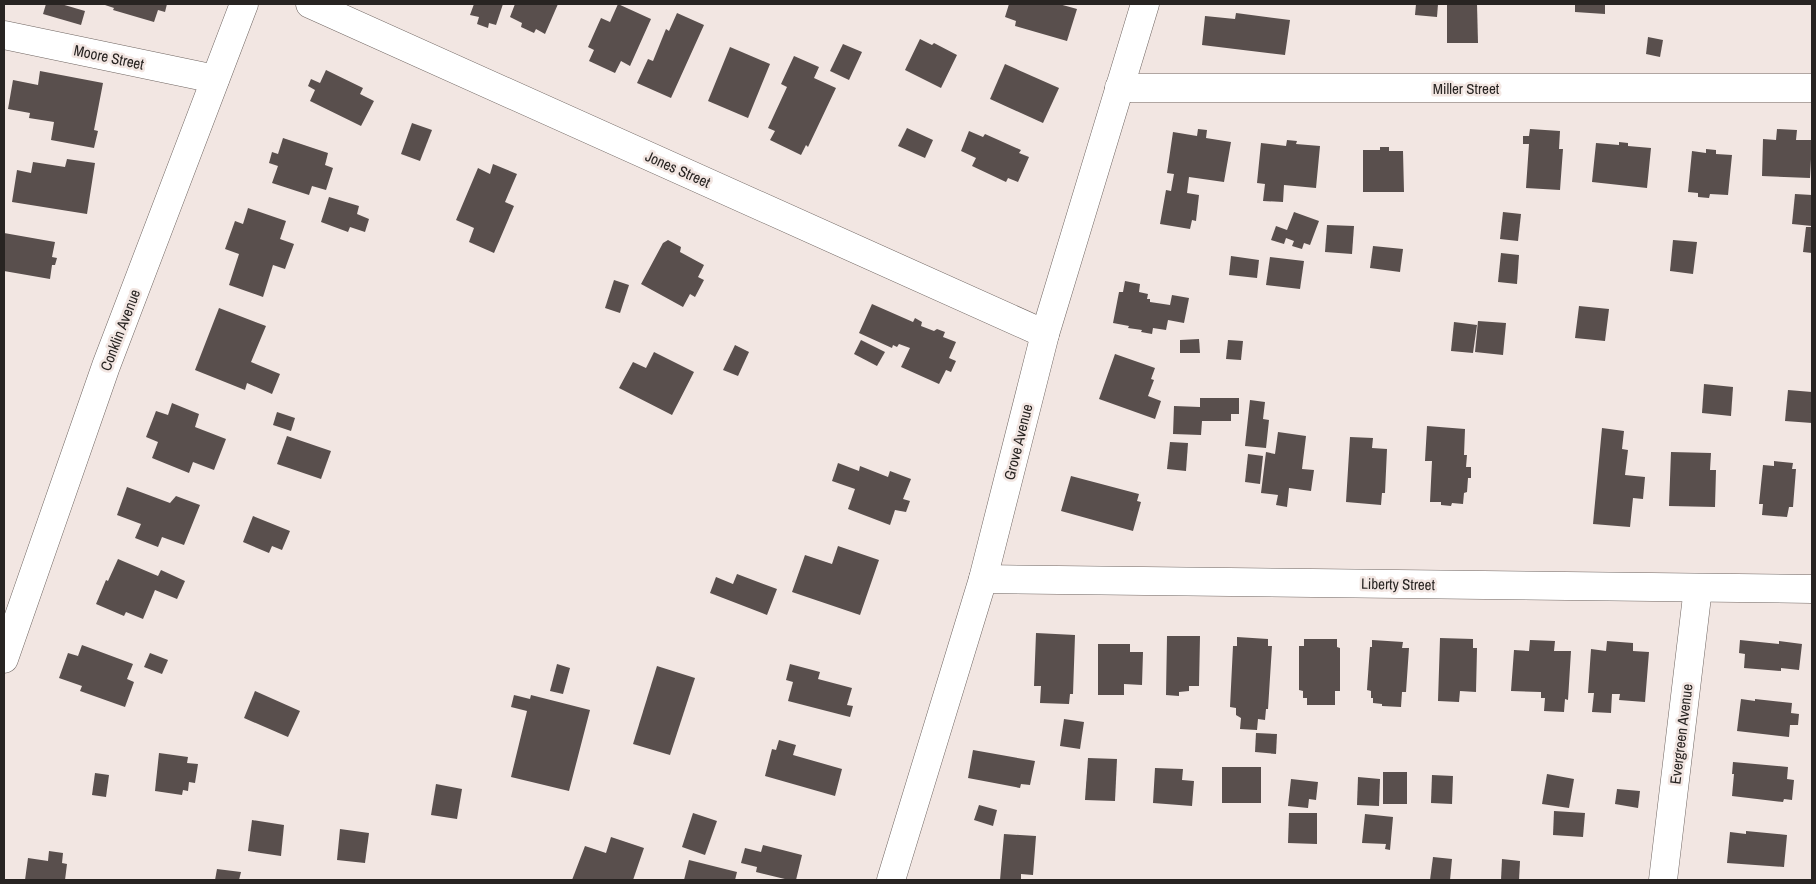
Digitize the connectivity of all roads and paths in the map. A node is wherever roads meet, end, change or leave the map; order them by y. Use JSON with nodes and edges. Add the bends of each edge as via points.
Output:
{"nodes":[{"id":1,"x":244,"y":4,"type":"edge"},
{"id":2,"x":310,"y":4,"type":"edge"},
{"id":3,"x":1145,"y":4,"type":"edge"},
{"id":4,"x":4,"y":35,"type":"edge"},
{"id":5,"x":215,"y":79,"type":"junction"},
{"id":6,"x":1119,"y":88,"type":"junction"},
{"id":7,"x":1812,"y":88,"type":"edge"},
{"id":8,"x":1045,"y":334,"type":"junction"},
{"id":9,"x":983,"y":579,"type":"junction"},
{"id":10,"x":1698,"y":588,"type":"junction"},
{"id":11,"x":1812,"y":589,"type":"edge"},
{"id":12,"x":4,"y":659,"type":"edge"},
{"id":13,"x":891,"y":880,"type":"edge"},
{"id":14,"x":1663,"y":880,"type":"edge"}],
"edges":[{"from":1,"to":5,"type":"street","name":"Conklin Avenue"},
{"from":2,"to":8,"type":"street","name":"Jones Street"},
{"from":3,"to":6,"type":"street","name":"Grove Avenue"},
{"from":4,"to":5,"type":"street","name":"Moore Street"},
{"from":5,"to":12,"type":"street","name":"Conklin Avenue","via":[[106,366]]},
{"from":6,"to":7,"type":"street","name":"Miller Street"},
{"from":6,"to":8,"type":"street","name":"Grove Avenue"},
{"from":8,"to":9,"type":"street","name":"Grove Avenue"},
{"from":9,"to":10,"type":"street","name":"Liberty Street"},
{"from":9,"to":13,"type":"street","name":"Grove Avenue"},
{"from":10,"to":11,"type":"street","name":"Liberty Street"},
{"from":10,"to":14,"type":"street","name":"Evergreen Avenue"}]}
